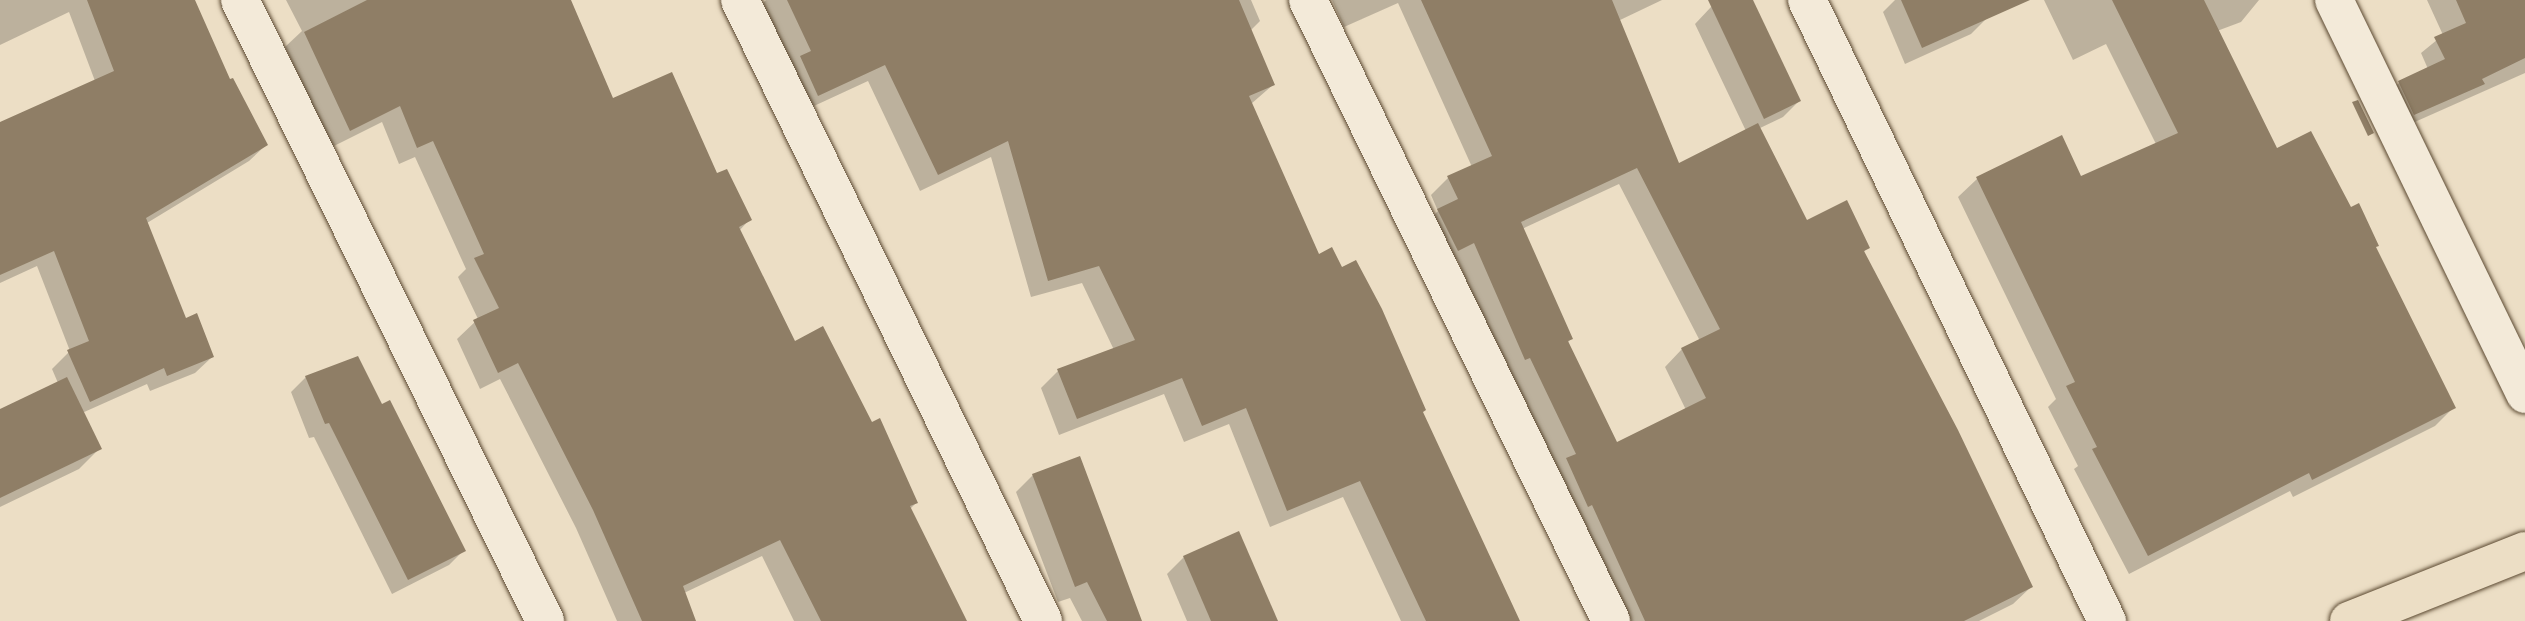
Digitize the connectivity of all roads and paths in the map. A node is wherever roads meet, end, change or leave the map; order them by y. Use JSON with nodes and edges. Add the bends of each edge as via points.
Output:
{"nodes":[{"id":1,"x":240,"y":0,"type":"edge"},
{"id":2,"x":740,"y":0,"type":"edge"},
{"id":3,"x":1308,"y":0,"type":"edge"},
{"id":4,"x":1807,"y":0,"type":"edge"},
{"id":5,"x":2334,"y":0,"type":"edge"},
{"id":6,"x":2525,"y":394,"type":"edge"},
{"id":7,"x":2525,"y":551,"type":"edge"},
{"id":8,"x":545,"y":621,"type":"edge"},
{"id":9,"x":1043,"y":621,"type":"edge"},
{"id":10,"x":1611,"y":621,"type":"edge"},
{"id":11,"x":2107,"y":621,"type":"edge"},
{"id":12,"x":2349,"y":621,"type":"edge"}],
"edges":[{"from":1,"to":8,"type":"street"},
{"from":2,"to":9,"type":"street"},
{"from":3,"to":10,"type":"street"},
{"from":4,"to":11,"type":"street"},
{"from":5,"to":6,"type":"street"},
{"from":7,"to":12,"type":"main road"}]}
